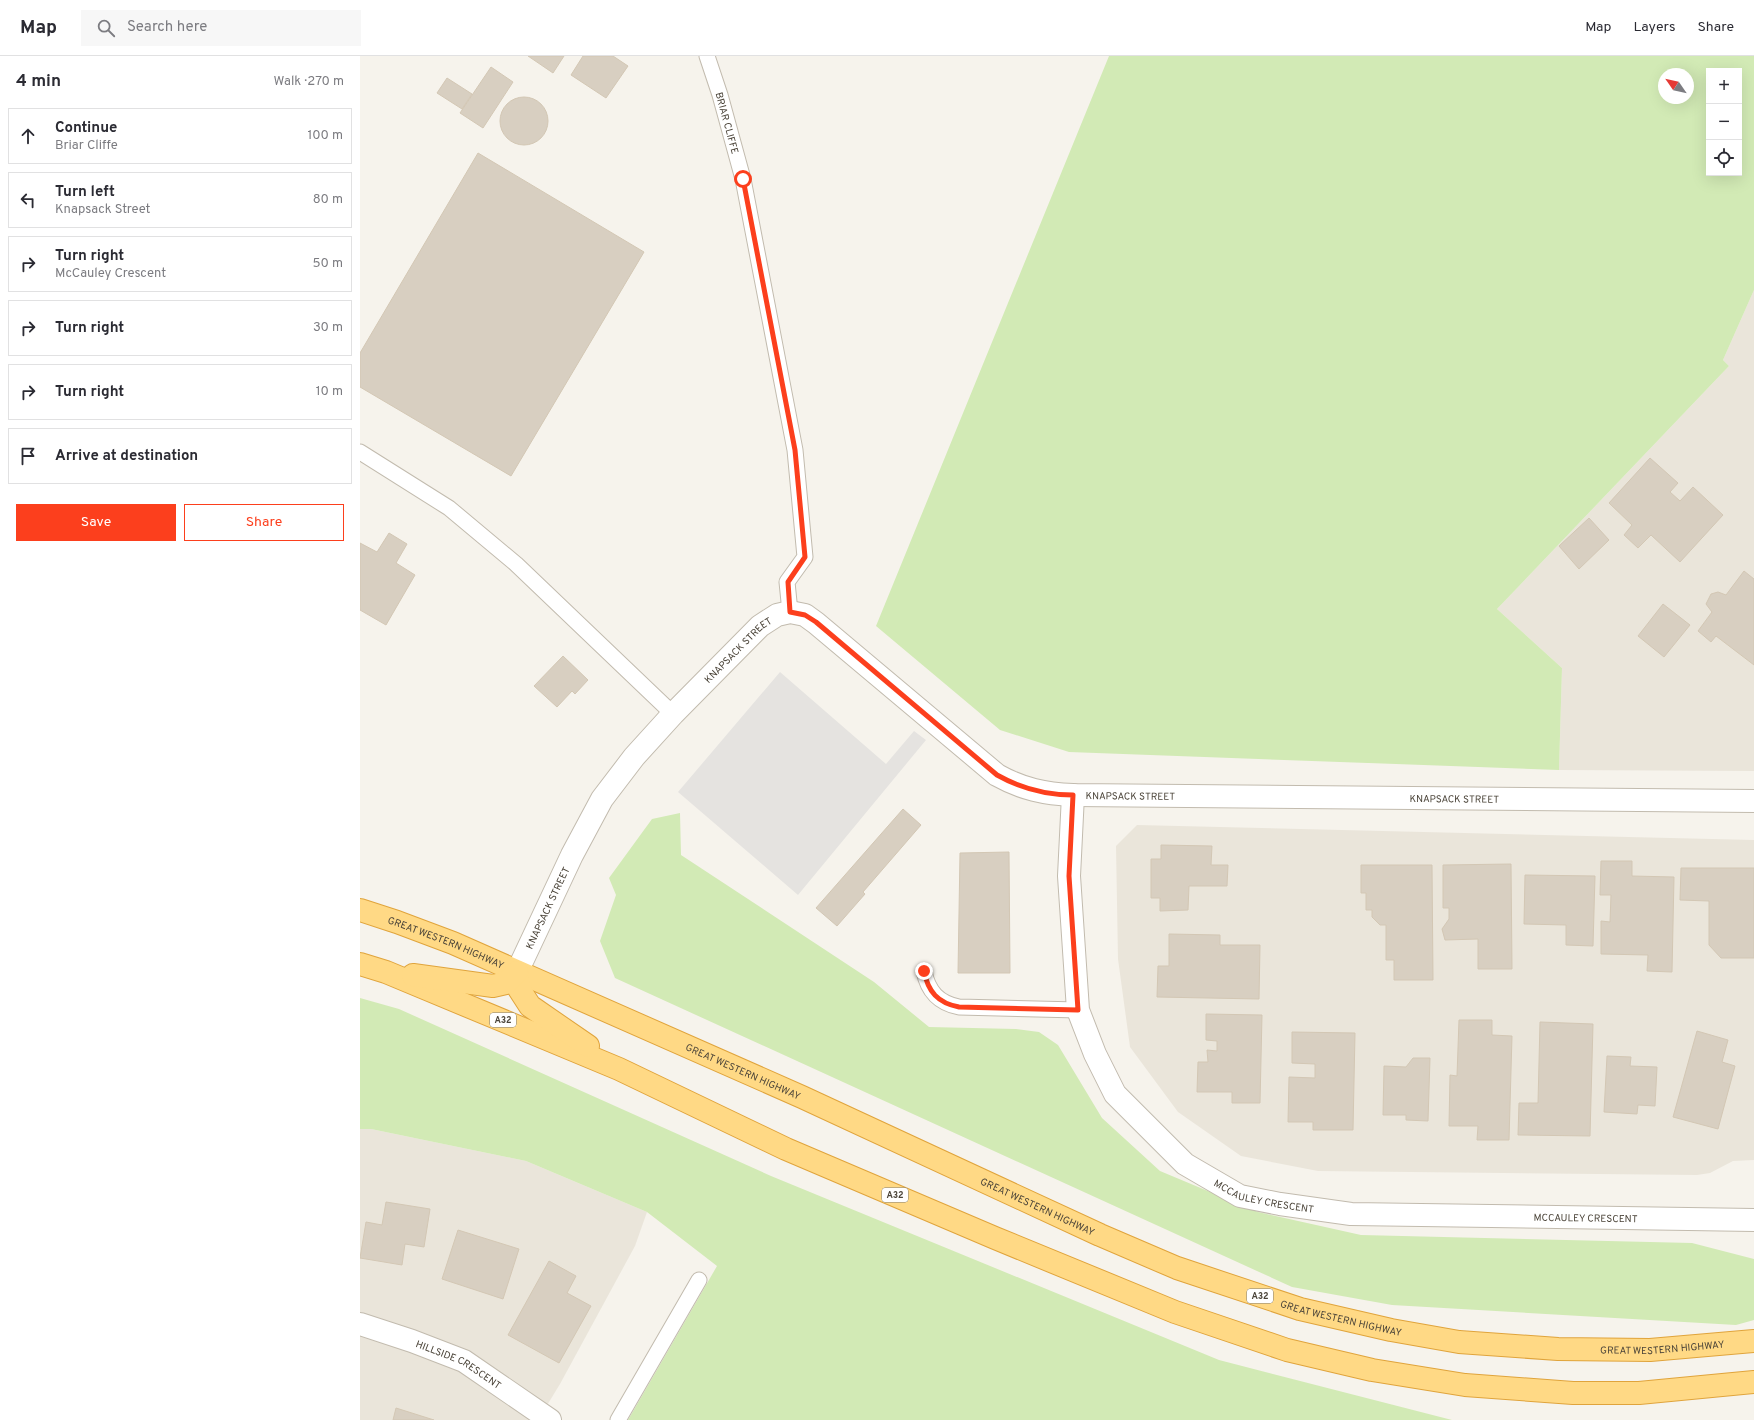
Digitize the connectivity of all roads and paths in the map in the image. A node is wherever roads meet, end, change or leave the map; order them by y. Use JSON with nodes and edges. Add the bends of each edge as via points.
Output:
{"nodes":[{"id":1,"x":707,"y":56,"type":"edge"},
{"id":2,"x":360,"y":452,"type":"edge"},
{"id":3,"x":790,"y":612,"type":"junction"},
{"id":4,"x":673,"y":714,"type":"junction"},
{"id":5,"x":1073,"y":795,"type":"junction"},
{"id":6,"x":1754,"y":801,"type":"edge"},
{"id":7,"x":360,"y":910,"type":"edge"},
{"id":8,"x":360,"y":964,"type":"edge"},
{"id":9,"x":924,"y":971,"type":"dead end"},
{"id":10,"x":386,"y":972,"type":"junction"},
{"id":11,"x":517,"y":972,"type":"junction"},
{"id":12,"x":1078,"y":1010,"type":"junction"},
{"id":13,"x":620,"y":1069,"type":"junction"},
{"id":14,"x":1754,"y":1220,"type":"edge"},
{"id":15,"x":699,"y":1280,"type":"dead end"},
{"id":16,"x":360,"y":1324,"type":"edge"},
{"id":17,"x":1754,"y":1341,"type":"edge"},
{"id":18,"x":1754,"y":1382,"type":"edge"},
{"id":19,"x":550,"y":1420,"type":"edge"},
{"id":20,"x":618,"y":1420,"type":"edge"}],
"edges":[{"from":1,"to":3,"type":"lane","name":"BRIAR CLIFFE","via":[[743,179],[795,450],[805,557],[788,582]]},
{"from":2,"to":4,"type":"lane","via":[[444,505],[521,569]]},
{"from":3,"to":4,"type":"street","name":"KNAPSACK STREET","via":[[777,615],[760,626]]},
{"from":3,"to":5,"type":"street","name":"KNAPSACK STREET","via":[[805,615],[816,622],[997,775],[1029,790]]},
{"from":4,"to":11,"type":"street","name":"KNAPSACK STREET","via":[[634,756],[602,799],[572,855]]},
{"from":5,"to":6,"type":"street","name":"KNAPSACK STREET"},
{"from":5,"to":12,"type":"street","name":"MCCAULEY CRESCENT","via":[[1069,876]]},
{"from":7,"to":11,"type":"highway","name":"GREAT WESTERN HIGHWAY","number":"A32","via":[[453,943]]},
{"from":8,"to":10,"type":"highway","number":"A32"},
{"from":9,"to":12,"type":"lane","via":[[927,984],[934,996],[948,1005]]},
{"from":10,"to":11,"type":"highway","via":[[493,986],[506,983]]},
{"from":10,"to":13,"type":"highway","number":"A32"},
{"from":11,"to":13,"type":"highway","via":[[519,989],[530,1006]]},
{"from":11,"to":17,"type":"highway","name":"GREAT WESTERN HIGHWAY","number":"A32","via":[[802,1097],[1100,1235],[1177,1268],[1300,1309],[1391,1330],[1459,1342],[1558,1349],[1650,1350]]},
{"from":12,"to":14,"type":"street","name":"MCCAULEY CRESCENT","via":[[1095,1054],[1115,1094],[1185,1164],[1240,1196],[1351,1214]]},
{"from":13,"to":18,"type":"highway","number":"A32","via":[[786,1149],[995,1238],[1175,1312],[1287,1350],[1372,1370],[1465,1386],[1573,1393],[1639,1393]]},
{"from":15,"to":20,"type":"lane"},
{"from":16,"to":19,"type":"street","name":"HILLSIDE CRESCENT","via":[[464,1361]]}]}
